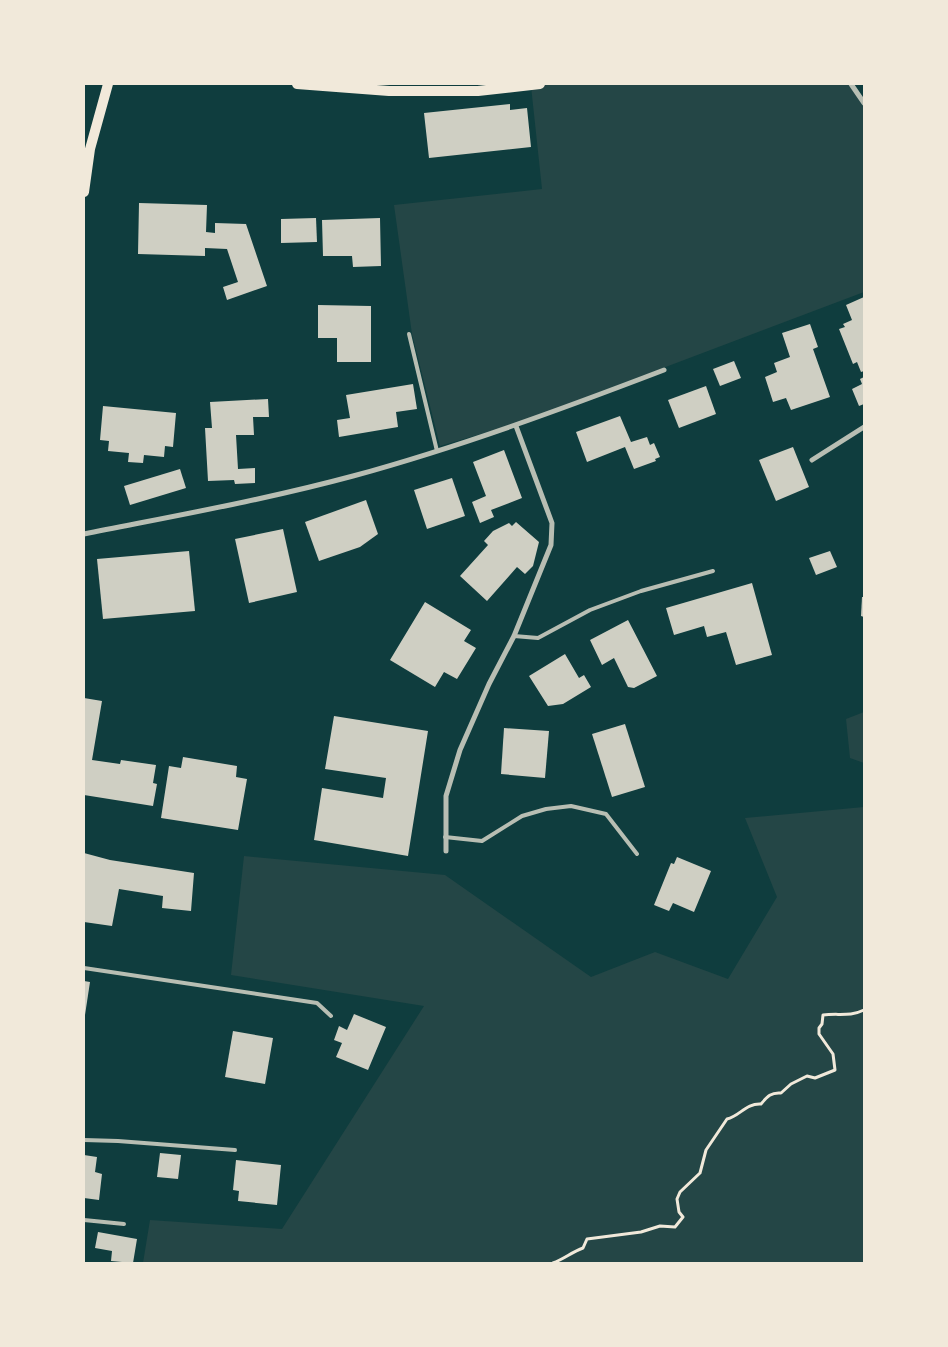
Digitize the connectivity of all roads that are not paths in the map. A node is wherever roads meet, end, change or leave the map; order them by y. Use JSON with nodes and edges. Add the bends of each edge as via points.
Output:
{"nodes":[{"id":1,"x":108,"y":84,"type":"edge"},
{"id":2,"x":297,"y":84,"type":"edge"},
{"id":3,"x":540,"y":84,"type":"edge"},
{"id":4,"x":851,"y":84,"type":"edge"},
{"id":5,"x":864,"y":103,"type":"edge"},
{"id":6,"x":87,"y":148,"type":"edge"},
{"id":7,"x":84,"y":192,"type":"edge"},
{"id":8,"x":409,"y":334,"type":"dead end"},
{"id":9,"x":664,"y":370,"type":"dead end"},
{"id":10,"x":516,"y":426,"type":"junction"},
{"id":11,"x":864,"y":427,"type":"edge"},
{"id":12,"x":437,"y":451,"type":"junction"},
{"id":13,"x":812,"y":460,"type":"dead end"},
{"id":14,"x":84,"y":534,"type":"edge"},
{"id":15,"x":713,"y":571,"type":"dead end"},
{"id":16,"x":514,"y":636,"type":"junction"},
{"id":17,"x":445,"y":837,"type":"junction"},
{"id":18,"x":446,"y":851,"type":"dead end"},
{"id":19,"x":637,"y":854,"type":"dead end"},
{"id":20,"x":84,"y":968,"type":"edge"},
{"id":21,"x":331,"y":1016,"type":"dead end"},
{"id":22,"x":84,"y":1140,"type":"edge"},
{"id":23,"x":235,"y":1150,"type":"dead end"},
{"id":24,"x":84,"y":1220,"type":"edge"},
{"id":25,"x":124,"y":1224,"type":"dead end"}],
"edges":[{"from":1,"to":6,"type":"main road"},
{"from":2,"to":3,"type":"main road","via":[[389,92],[478,92]]},
{"from":4,"to":5,"type":"street"},
{"from":6,"to":7,"type":"main road"},
{"from":8,"to":12,"type":"lane"},
{"from":9,"to":10,"type":"street"},
{"from":10,"to":12,"type":"street"},
{"from":10,"to":16,"type":"street","via":[[552,522],[551,545]]},
{"from":11,"to":13,"type":"street"},
{"from":12,"to":14,"type":"street","via":[[248,502]]},
{"from":15,"to":16,"type":"lane","via":[[641,591],[590,610],[538,638]]},
{"from":16,"to":17,"type":"street","via":[[460,750],[446,796]]},
{"from":17,"to":18,"type":"street"},
{"from":17,"to":19,"type":"lane","via":[[482,841],[522,816],[571,806],[606,814]]},
{"from":20,"to":21,"type":"lane","via":[[317,1003]]},
{"from":22,"to":23,"type":"lane"},
{"from":24,"to":25,"type":"lane"}]}
